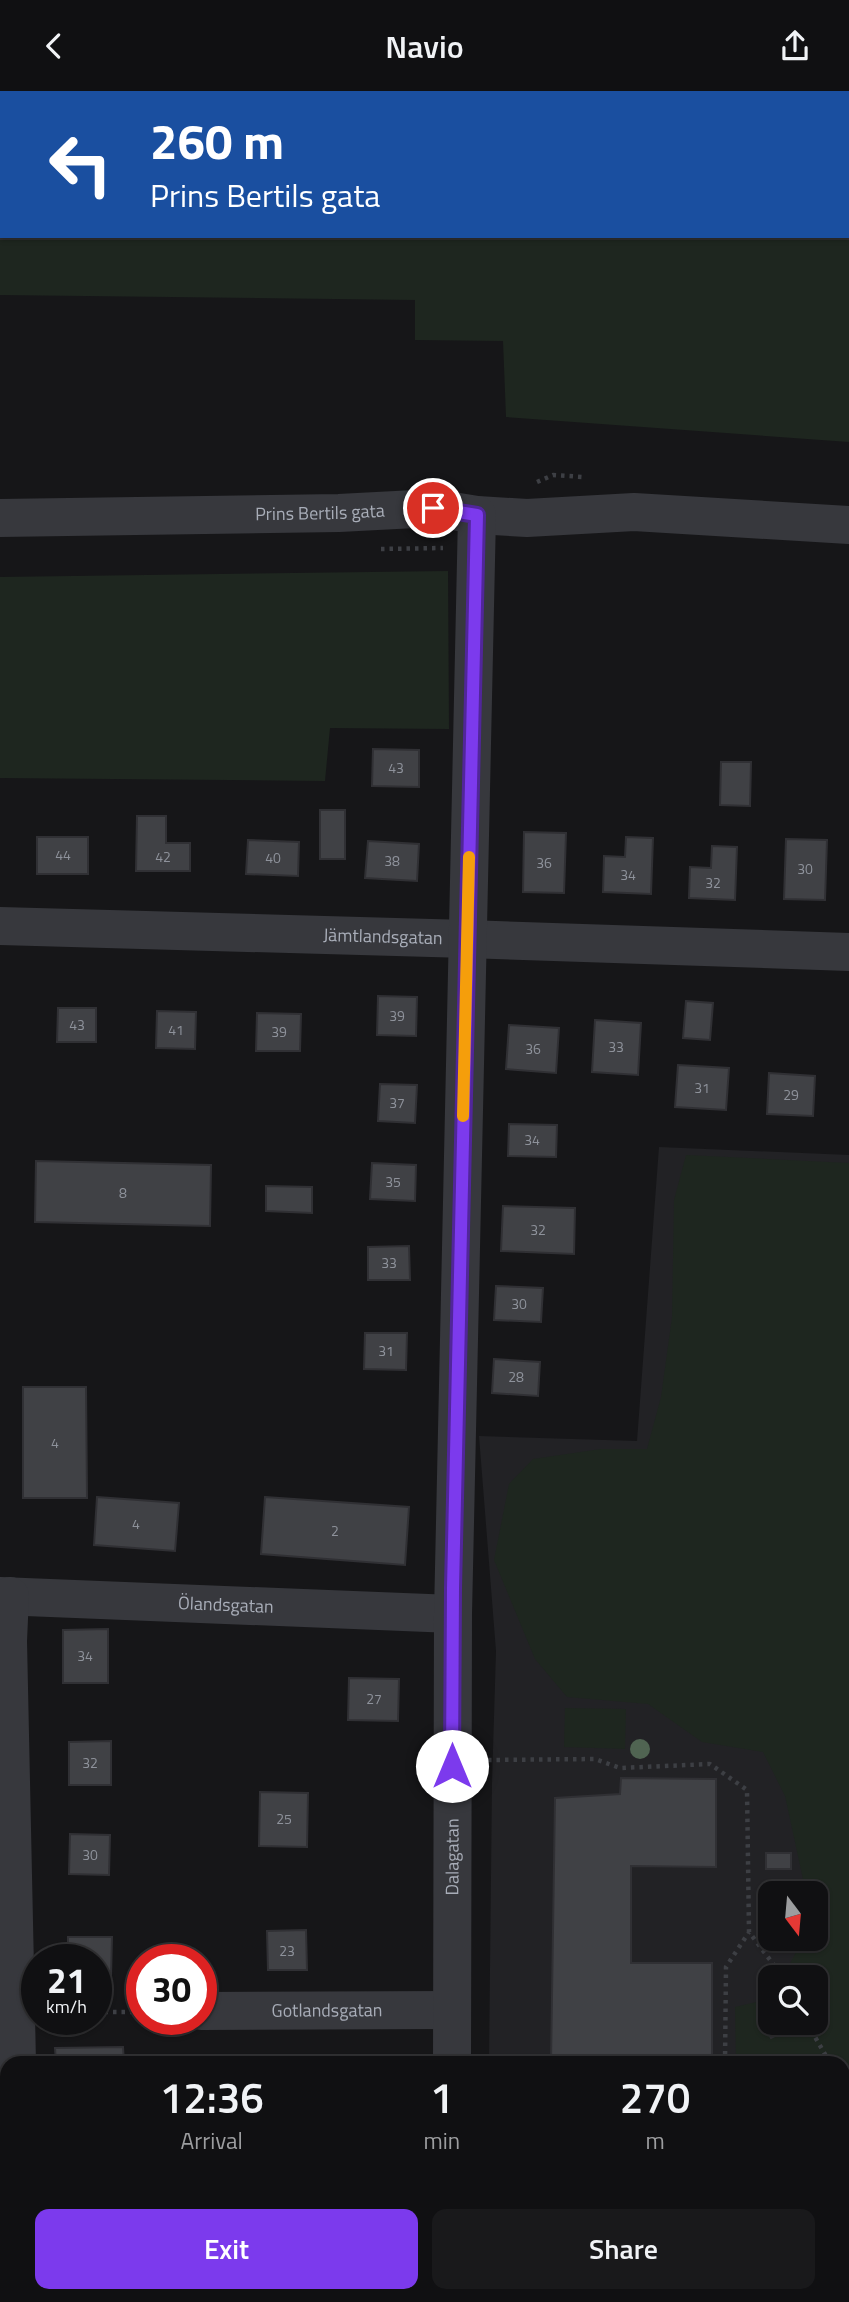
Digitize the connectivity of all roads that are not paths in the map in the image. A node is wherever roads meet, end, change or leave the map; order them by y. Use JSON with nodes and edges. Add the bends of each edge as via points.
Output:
{"nodes":[{"id":1,"x":0,"y":518,"type":"edge"},
{"id":2,"x":849,"y":525,"type":"edge"},
{"id":3,"x":477,"y":531,"type":"junction"},
{"id":4,"x":0,"y":926,"type":"edge"},
{"id":5,"x":467,"y":939,"type":"junction"},
{"id":6,"x":849,"y":953,"type":"edge"},
{"id":7,"x":5,"y":1596,"type":"edge"},
{"id":8,"x":453,"y":1614,"type":"junction"},
{"id":9,"x":452,"y":2010,"type":"junction"},
{"id":10,"x":217,"y":2011,"type":"edge"},
{"id":11,"x":17,"y":2056,"type":"edge"},
{"id":12,"x":452,"y":2056,"type":"edge"}],
"edges":[{"from":1,"to":3,"type":"street","name":"Prins Bertils gata","via":[[433,508]]},
{"from":2,"to":3,"type":"street","name":"Prins Bertils gata","via":[[635,512],[527,518]]},
{"from":3,"to":5,"type":"street","name":"Dalagatan"},
{"from":4,"to":5,"type":"street","name":"Jämtlandsgatan"},
{"from":5,"to":6,"type":"street","name":"Jämtlandsgatan"},
{"from":5,"to":8,"type":"street","name":"Dalagatan"},
{"from":7,"to":8,"type":"street","name":"Ölandsgatan"},
{"from":7,"to":11,"type":"street"},
{"from":8,"to":9,"type":"street","name":"Dalagatan"},
{"from":9,"to":10,"type":"street","name":"Gotlandsgatan"},
{"from":9,"to":12,"type":"street","name":"Dalagatan"}]}
